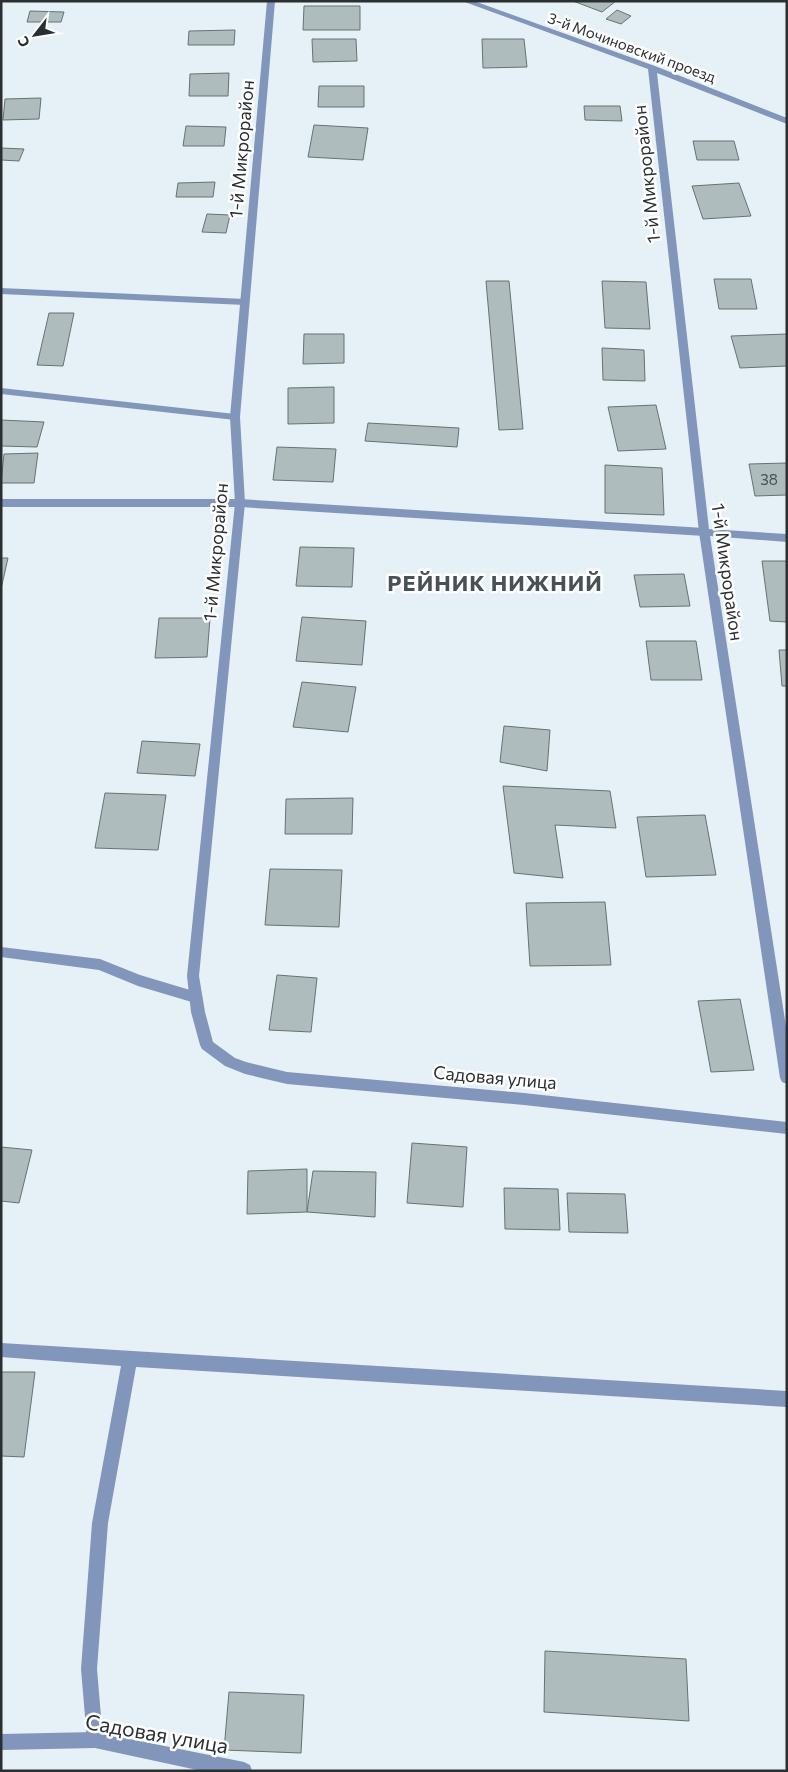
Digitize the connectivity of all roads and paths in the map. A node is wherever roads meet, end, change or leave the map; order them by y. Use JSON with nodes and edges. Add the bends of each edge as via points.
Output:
{"nodes":[{"id":1,"x":271,"y":1,"type":"edge"},
{"id":2,"x":466,"y":1,"type":"edge"},
{"id":3,"x":652,"y":68,"type":"junction"},
{"id":4,"x":787,"y":121,"type":"edge"},
{"id":5,"x":1,"y":291,"type":"edge"},
{"id":6,"x":245,"y":302,"type":"junction"},
{"id":7,"x":1,"y":391,"type":"edge"},
{"id":8,"x":235,"y":417,"type":"junction"},
{"id":9,"x":240,"y":503,"type":"junction"},
{"id":10,"x":1,"y":504,"type":"edge"},
{"id":11,"x":704,"y":532,"type":"junction"},
{"id":12,"x":787,"y":538,"type":"edge"},
{"id":13,"x":1,"y":952,"type":"edge"},
{"id":14,"x":196,"y":997,"type":"junction"},
{"id":15,"x":207,"y":1044,"type":"joint"},
{"id":16,"x":787,"y":1078,"type":"edge"},
{"id":17,"x":787,"y":1128,"type":"edge"},
{"id":18,"x":1,"y":1350,"type":"edge"},
{"id":19,"x":130,"y":1359,"type":"junction"},
{"id":20,"x":787,"y":1399,"type":"edge"},
{"id":21,"x":95,"y":1740,"type":"junction"},
{"id":22,"x":1,"y":1742,"type":"edge"},
{"id":23,"x":244,"y":1771,"type":"edge"}],
"edges":[{"from":1,"to":6,"type":"street","name":"1-й Микрорайон"},
{"from":2,"to":3,"type":"street","name":"3-й Мочиновский проезд"},
{"from":3,"to":4,"type":"street","name":"3-й Мочиновский проезд"},
{"from":3,"to":11,"type":"street","name":"1-й Микрорайон"},
{"from":5,"to":6,"type":"street"},
{"from":6,"to":8,"type":"street","name":"1-й Микрорайон"},
{"from":7,"to":8,"type":"street"},
{"from":8,"to":9,"type":"street","name":"1-й Микрорайон"},
{"from":9,"to":10,"type":"street"},
{"from":9,"to":11,"type":"street"},
{"from":9,"to":14,"type":"street","name":"1-й Микрорайон","via":[[192,976]]},
{"from":11,"to":12,"type":"street"},
{"from":11,"to":16,"type":"street","name":"1-й Микрорайон"},
{"from":13,"to":14,"type":"street","via":[[100,965]]},
{"from":14,"to":15,"type":"street","name":"1-й Микрорайон"},
{"from":15,"to":17,"type":"street","name":"Садовая улица","via":[[230,1062],[286,1078],[524,1099]]},
{"from":18,"to":19,"type":"street"},
{"from":19,"to":20,"type":"street"},
{"from":19,"to":21,"type":"street","via":[[100,1523],[89,1669]]},
{"from":21,"to":22,"type":"street","name":"Садовая улица"},
{"from":21,"to":23,"type":"street","name":"Садовая улица"}]}
